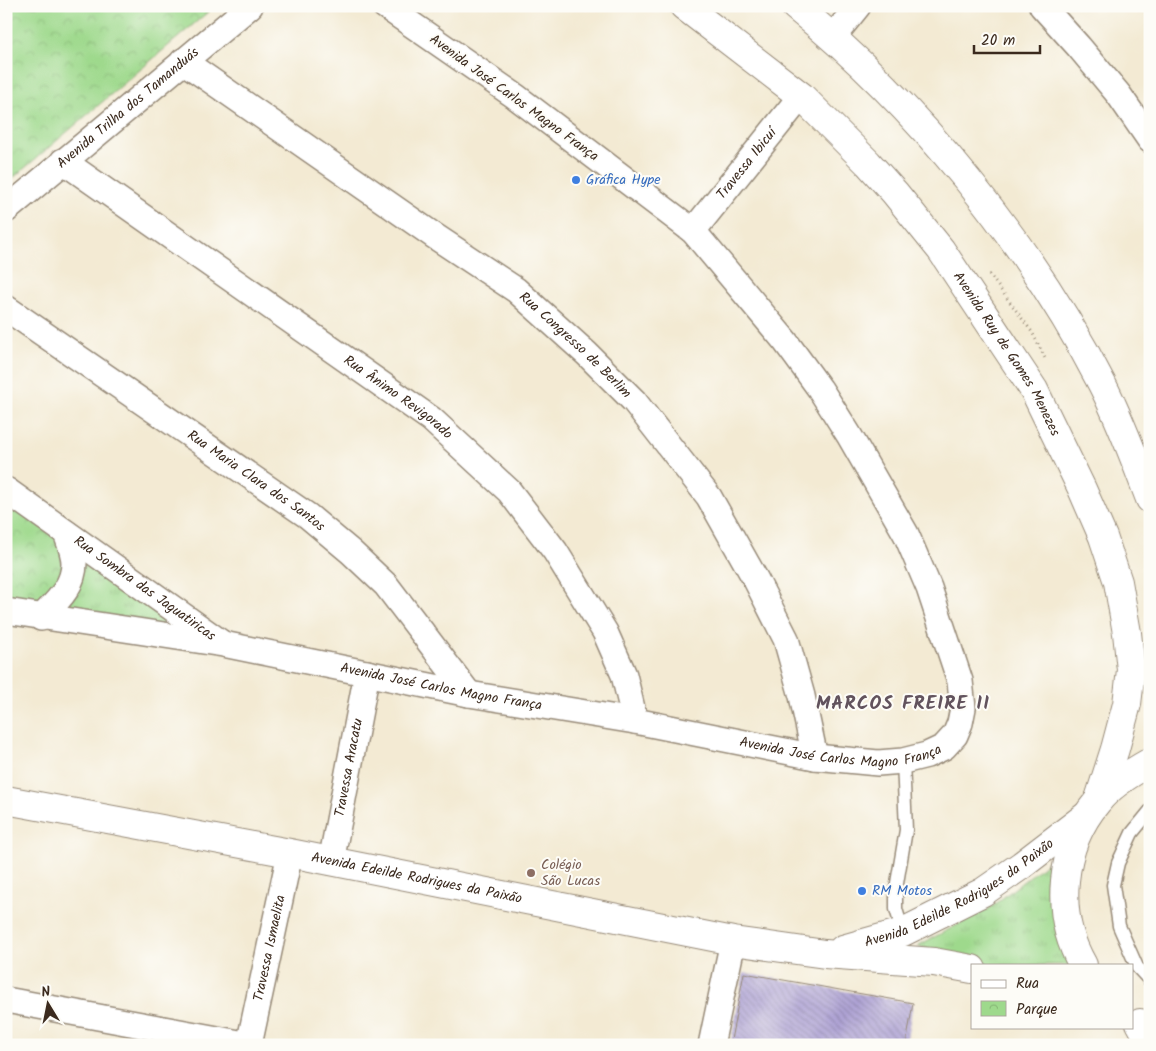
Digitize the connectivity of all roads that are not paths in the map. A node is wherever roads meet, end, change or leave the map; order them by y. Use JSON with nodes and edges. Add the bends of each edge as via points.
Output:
{"nodes":[{"id":1,"x":250,"y":6,"type":"edge"},
{"id":2,"x":385,"y":6,"type":"edge"},
{"id":3,"x":684,"y":6,"type":"edge"},
{"id":4,"x":795,"y":6,"type":"edge"},
{"id":5,"x":858,"y":6,"type":"edge"},
{"id":6,"x":1042,"y":6,"type":"edge"},
{"id":7,"x":833,"y":37,"type":"junction"},
{"id":8,"x":183,"y":61,"type":"junction"},
{"id":9,"x":801,"y":96,"type":"junction"},
{"id":10,"x":1150,"y":140,"type":"edge"},
{"id":11,"x":63,"y":161,"type":"junction"},
{"id":12,"x":6,"y":210,"type":"edge"},
{"id":13,"x":694,"y":231,"type":"junction"},
{"id":14,"x":6,"y":308,"type":"edge"},
{"id":15,"x":6,"y":490,"type":"edge"},
{"id":16,"x":1150,"y":499,"type":"edge"},
{"id":17,"x":66,"y":532,"type":"junction"},
{"id":18,"x":6,"y":611,"type":"edge"},
{"id":19,"x":40,"y":618,"type":"junction"},
{"id":20,"x":223,"y":644,"type":"junction"},
{"id":21,"x":367,"y":673,"type":"junction"},
{"id":22,"x":470,"y":694,"type":"junction"},
{"id":23,"x":634,"y":721,"type":"junction"},
{"id":24,"x":815,"y":757,"type":"junction"},
{"id":25,"x":903,"y":761,"type":"junction"},
{"id":26,"x":1150,"y":762,"type":"edge"},
{"id":27,"x":6,"y":800,"type":"edge"},
{"id":28,"x":1093,"y":808,"type":"junction"},
{"id":29,"x":1150,"y":811,"type":"edge"},
{"id":30,"x":290,"y":853,"type":"junction"},
{"id":31,"x":331,"y":862,"type":"junction"},
{"id":32,"x":902,"y":932,"type":"junction"},
{"id":33,"x":733,"y":941,"type":"junction"},
{"id":34,"x":825,"y":954,"type":"junction"},
{"id":35,"x":1082,"y":964,"type":"edge"},
{"id":36,"x":971,"y":970,"type":"edge"},
{"id":37,"x":1150,"y":981,"type":"edge"},
{"id":38,"x":6,"y":1000,"type":"edge"},
{"id":39,"x":249,"y":1045,"type":"edge"},
{"id":40,"x":711,"y":1045,"type":"edge"}],
"edges":[{"from":1,"to":8,"type":"street","name":"Avenida Trilha dos Tamanduás"},
{"from":2,"to":13,"type":"street","name":"Avenida José Carlos Magno França","via":[[515,96]]},
{"from":3,"to":9,"type":"main road","name":"Avenida Ruy de Gomes Menezes"},
{"from":4,"to":7,"type":"main road"},
{"from":5,"to":7,"type":"street"},
{"from":6,"to":10,"type":"street","via":[[1119,95]]},
{"from":7,"to":16,"type":"main road","via":[[944,152],[1011,238],[1050,295],[1101,383],[1125,433]]},
{"from":8,"to":11,"type":"street","name":"Avenida Trilha dos Tamanduás"},
{"from":8,"to":24,"type":"street","name":"Rua Congresso de Berlim","via":[[516,290],[634,401],[709,498],[786,639]]},
{"from":9,"to":13,"type":"street","name":"Travessa Ibicuí"},
{"from":9,"to":28,"type":"main road","name":"Avenida Ruy de Gomes Menezes","via":[[868,163],[941,250],[1034,390],[1102,537],[1118,582],[1131,670],[1116,749]]},
{"from":11,"to":12,"type":"street","name":"Avenida Trilha dos Tamanduás"},
{"from":11,"to":23,"type":"street","name":"Rua Ânimo Revigorado","via":[[431,420],[509,492],[555,550],[604,632],[624,675]]},
{"from":13,"to":25,"type":"street","name":"Avenida José Carlos Magno França","via":[[785,341],[820,389],[906,534],[929,588],[960,681],[963,708],[955,735],[944,747]]},
{"from":14,"to":22,"type":"street","name":"Rua Maria Clara dos Santos","via":[[308,516],[386,585]]},
{"from":15,"to":17,"type":"street","name":"Rua Sombra das Jaguatiricas"},
{"from":17,"to":19,"type":"street","name":"Rua Sombra das Jaguatiricas","via":[[74,561],[72,579],[62,596]]},
{"from":17,"to":20,"type":"street","name":"Rua Sombra das Jaguatiricas"},
{"from":18,"to":19,"type":"street","name":"Avenida José Carlos Magno França"},
{"from":19,"to":20,"type":"street","name":"Avenida José Carlos Magno França"},
{"from":20,"to":21,"type":"street","name":"Avenida José Carlos Magno França"},
{"from":21,"to":22,"type":"street","name":"Avenida José Carlos Magno França"},
{"from":21,"to":31,"type":"street","name":"Travessa Aracatu"},
{"from":22,"to":23,"type":"street","name":"Avenida José Carlos Magno França"},
{"from":23,"to":24,"type":"street","name":"Avenida José Carlos Magno França"},
{"from":24,"to":25,"type":"street","name":"Avenida José Carlos Magno França","via":[[878,763]]},
{"from":25,"to":32,"type":"lane","via":[[906,830],[896,889],[896,909]]},
{"from":26,"to":28,"type":"main road","name":"Avenida Edeilde Rodrigues da Paixão","via":[[1135,770]]},
{"from":27,"to":30,"type":"main road","name":"Avenida Edeilde Rodrigues da Paixão"},
{"from":28,"to":32,"type":"main road","name":"Avenida Edeilde Rodrigues da Paixão","via":[[1036,855],[983,892]]},
{"from":28,"to":35,"type":"main road","name":"Avenida Ruy de Gomes Menezes","via":[[1071,849],[1064,884],[1066,919],[1076,954]]},
{"from":29,"to":37,"type":"lane","via":[[1132,833],[1118,863],[1113,885],[1119,926],[1137,966]]},
{"from":30,"to":31,"type":"main road","name":"Avenida Edeilde Rodrigues da Paixão"},
{"from":30,"to":39,"type":"street","name":"Travessa Ismaelita"},
{"from":31,"to":33,"type":"main road","name":"Avenida Edeilde Rodrigues da Paixão"},
{"from":32,"to":34,"type":"main road","name":"Avenida Edeilde Rodrigues da Paixão"},
{"from":33,"to":34,"type":"main road","name":"Avenida Edeilde Rodrigues da Paixão"},
{"from":33,"to":40,"type":"street"},
{"from":34,"to":36,"type":"main road","name":"Avenida Edeilde Rodrigues da Paixão","via":[[934,962]]},
{"from":38,"to":39,"type":"street"}]}
